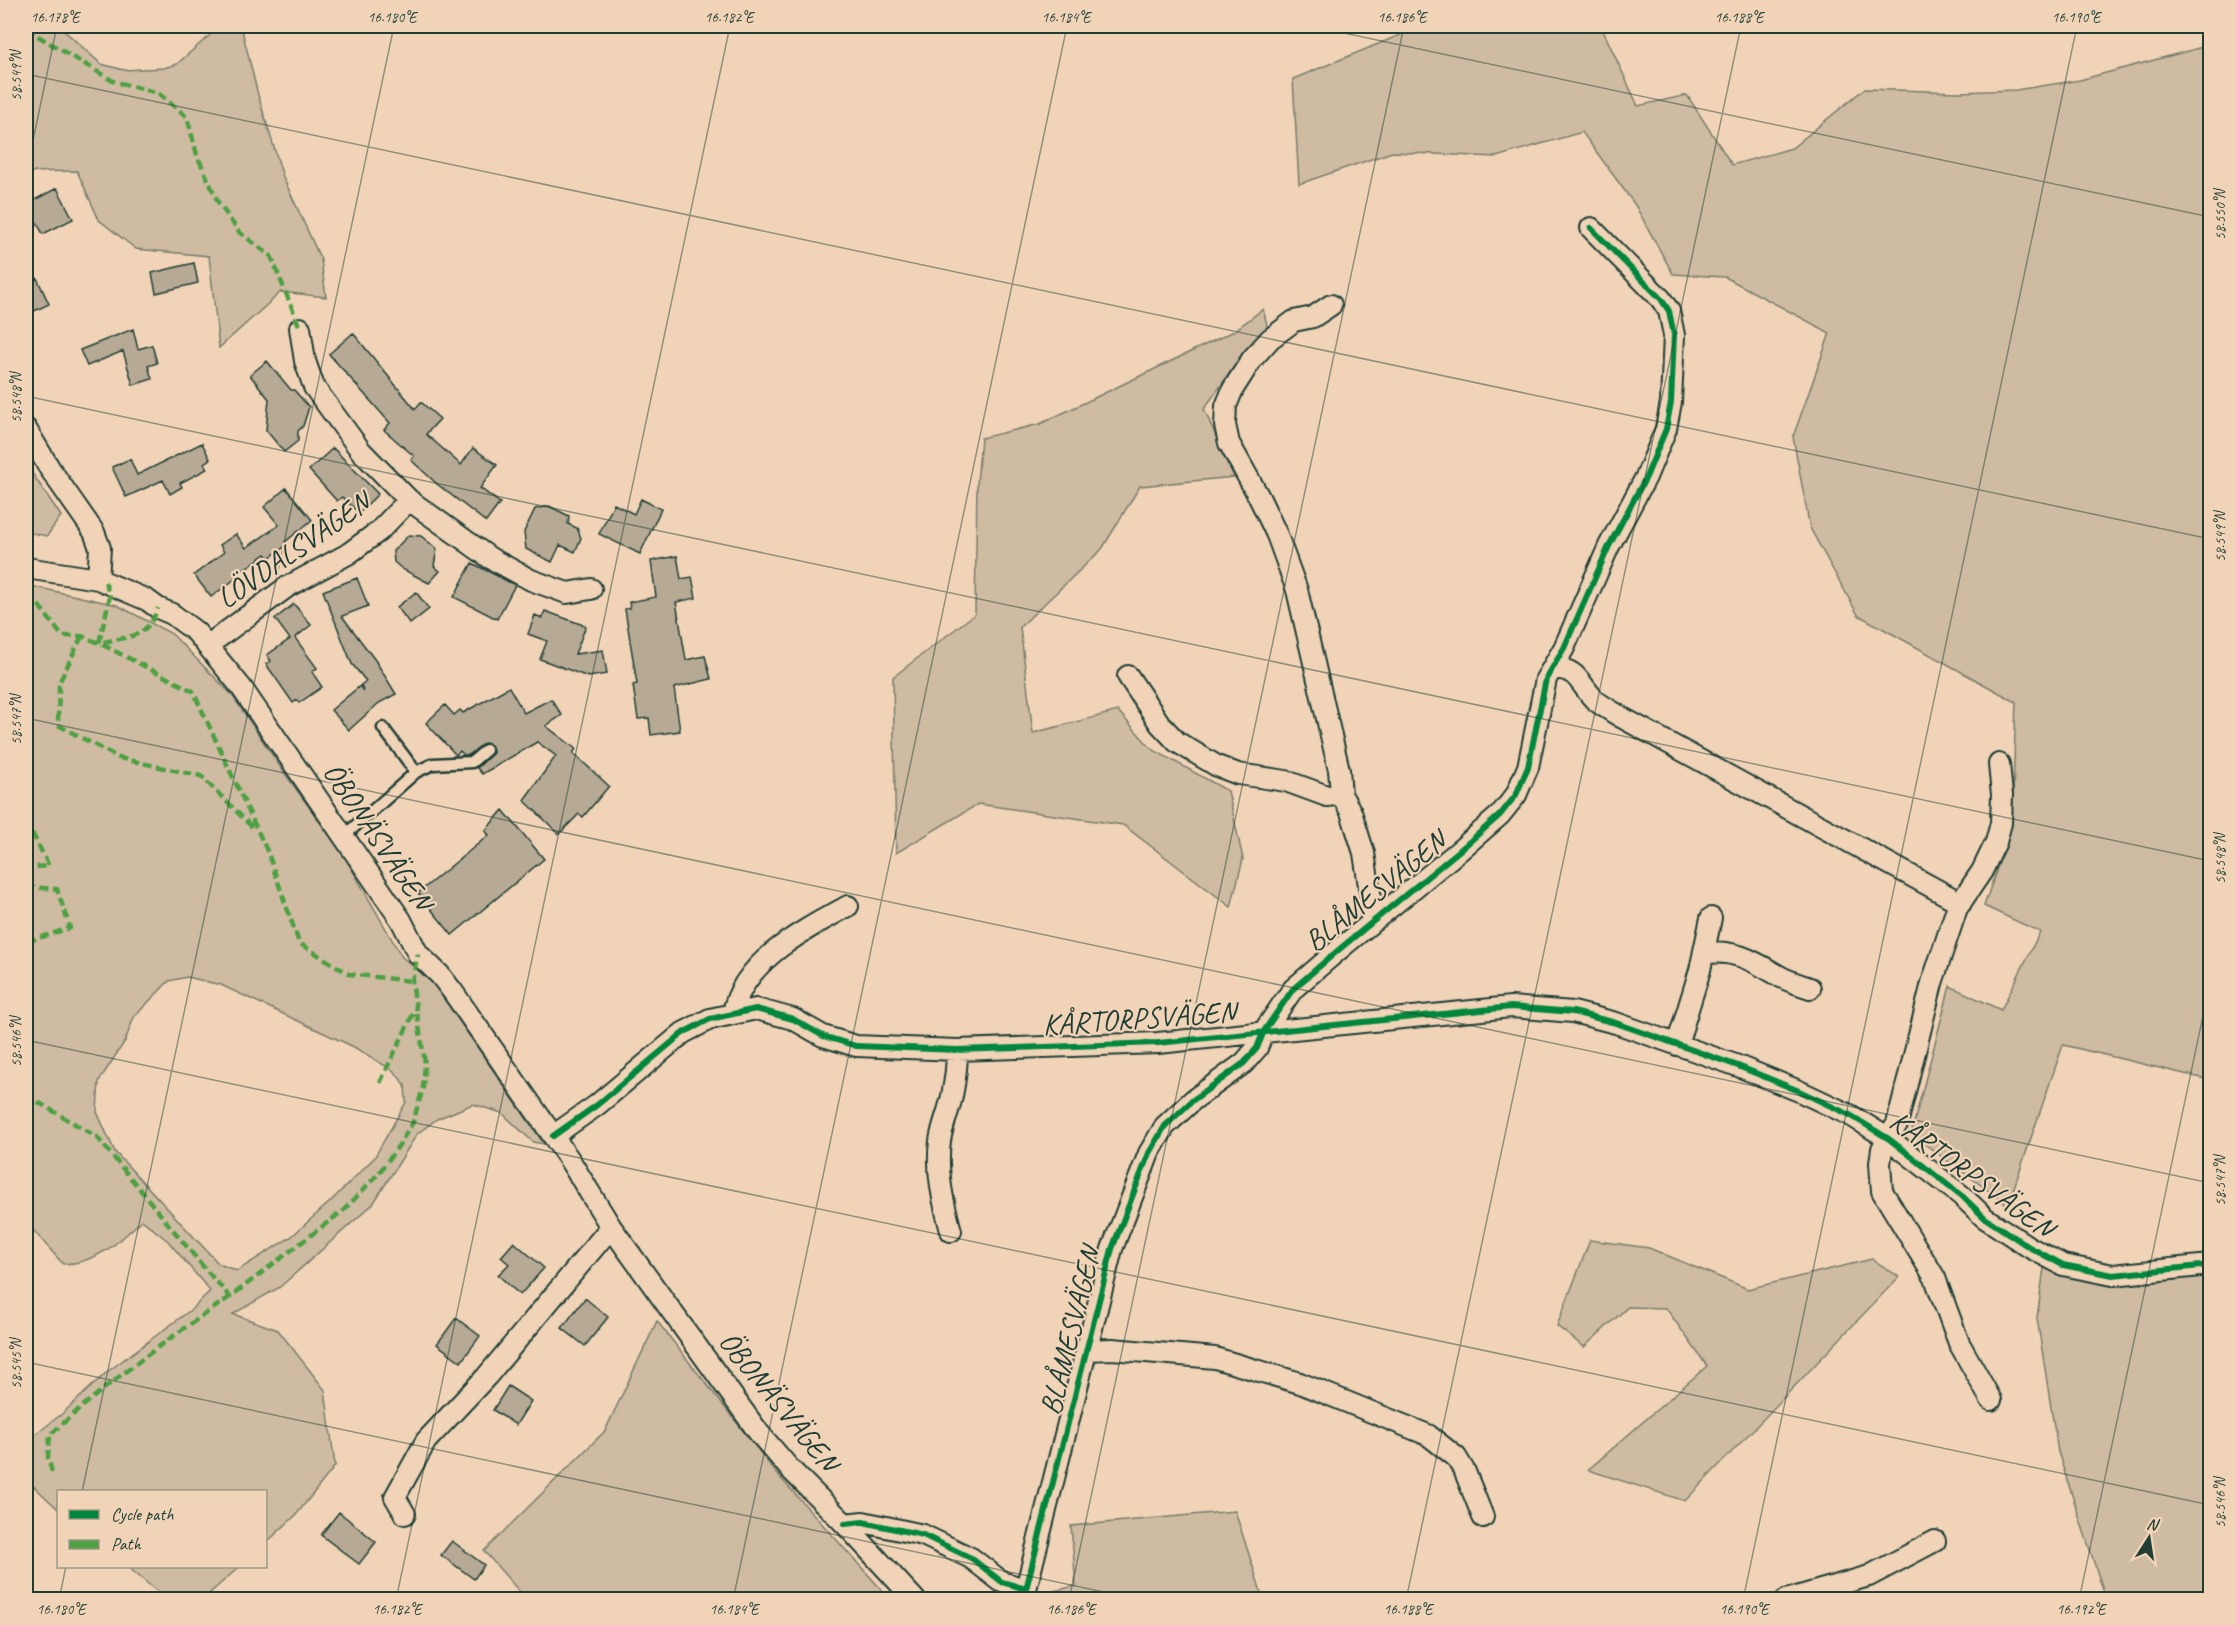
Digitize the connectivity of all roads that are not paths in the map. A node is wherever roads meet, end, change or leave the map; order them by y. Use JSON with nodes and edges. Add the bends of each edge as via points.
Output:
{"nodes":[{"id":1,"x":1591,"y":228,"type":"dead end"},
{"id":2,"x":1331,"y":305,"type":"dead end"},
{"id":3,"x":300,"y":328,"type":"dead end"},
{"id":4,"x":26,"y":429,"type":"edge"},
{"id":5,"x":410,"y":500,"type":"junction"},
{"id":6,"x":26,"y":568,"type":"edge"},
{"id":7,"x":98,"y":579,"type":"junction"},
{"id":8,"x":591,"y":589,"type":"dead end"},
{"id":9,"x":207,"y":646,"type":"junction"},
{"id":10,"x":1552,"y":669,"type":"junction"},
{"id":11,"x":1128,"y":676,"type":"dead end"},
{"id":12,"x":383,"y":728,"type":"dead end"},
{"id":13,"x":486,"y":750,"type":"dead end"},
{"id":14,"x":1999,"y":764,"type":"dead end"},
{"id":15,"x":416,"y":772,"type":"junction"},
{"id":16,"x":1341,"y":794,"type":"junction"},
{"id":17,"x":344,"y":836,"type":"junction"},
{"id":18,"x":1961,"y":903,"type":"junction"},
{"id":19,"x":848,"y":906,"type":"dead end"},
{"id":20,"x":1711,"y":918,"type":"dead end"},
{"id":21,"x":1371,"y":923,"type":"junction"},
{"id":22,"x":1704,"y":954,"type":"junction"},
{"id":23,"x":1810,"y":988,"type":"dead end"},
{"id":24,"x":733,"y":1013,"type":"junction"},
{"id":25,"x":1264,"y":1031,"type":"junction"},
{"id":26,"x":1677,"y":1045,"type":"junction"},
{"id":27,"x":957,"y":1050,"type":"junction"},
{"id":28,"x":553,"y":1136,"type":"junction"},
{"id":29,"x":1889,"y":1139,"type":"junction"},
{"id":30,"x":611,"y":1227,"type":"junction"},
{"id":31,"x":951,"y":1231,"type":"dead end"},
{"id":32,"x":2211,"y":1265,"type":"edge"},
{"id":33,"x":1088,"y":1350,"type":"junction"},
{"id":34,"x":1991,"y":1400,"type":"dead end"},
{"id":35,"x":405,"y":1514,"type":"dead end"},
{"id":36,"x":1483,"y":1517,"type":"dead end"},
{"id":37,"x":845,"y":1524,"type":"junction"},
{"id":38,"x":1935,"y":1541,"type":"dead end"},
{"id":39,"x":1026,"y":1594,"type":"edge"},
{"id":40,"x":915,"y":1599,"type":"edge"},
{"id":41,"x":1786,"y":1599,"type":"edge"}],
"edges":[{"from":1,"to":10,"type":"street","name":"BLÅMESVÄGEN","via":[[1661,298],[1669,311],[1674,335],[1671,402],[1666,429],[1646,477]]},
{"from":2,"to":16,"type":"street","name":"BLÅMESVÄGEN","via":[[1313,317],[1294,321],[1252,359],[1226,406],[1225,425],[1229,443],[1277,535],[1297,590]]},
{"from":3,"to":5,"type":"street","name":"LÖVDALSVÄGEN","via":[[314,387],[361,451]]},
{"from":4,"to":7,"type":"street","via":[[94,532],[100,548]]},
{"from":5,"to":8,"type":"street","name":"LÖVDALSVÄGEN","via":[[490,558],[531,580],[567,592]]},
{"from":5,"to":9,"type":"street","name":"LÖVDALSVÄGEN","via":[[379,531],[348,554],[287,588]]},
{"from":6,"to":7,"type":"street","name":"ÖBONÄSVÄGEN"},
{"from":7,"to":9,"type":"street","name":"ÖBONÄSVÄGEN","via":[[172,614]]},
{"from":9,"to":17,"type":"street","name":"ÖBONÄSVÄGEN","via":[[241,687]]},
{"from":10,"to":18,"type":"street","via":[[1565,668],[1596,700],[1621,717]]},
{"from":10,"to":21,"type":"street","name":"BLÅMESVÄGEN","via":[[1541,698],[1528,767],[1516,795],[1500,815]]},
{"from":11,"to":16,"type":"street","via":[[1177,742],[1217,766],[1238,774],[1286,781],[1327,796]]},
{"from":12,"to":15,"type":"lane"},
{"from":13,"to":15,"type":"lane","via":[[472,762],[433,764]]},
{"from":14,"to":18,"type":"street","name":"KÅRTORPSVÄGEN","via":[[2001,823],[1982,871]]},
{"from":15,"to":17,"type":"lane"},
{"from":16,"to":21,"type":"street","name":"BLÅMESVÄGEN","via":[[1364,854]]},
{"from":17,"to":28,"type":"street","name":"ÖBONÄSVÄGEN","via":[[401,920],[417,954],[453,992]]},
{"from":18,"to":29,"type":"street","name":"KÅRTORPSVÄGEN","via":[[1932,983],[1897,1124]]},
{"from":19,"to":24,"type":"street","via":[[763,961],[745,981]]},
{"from":20,"to":22,"type":"street"},
{"from":21,"to":25,"type":"street","name":"BLÅMESVÄGEN","via":[[1293,989]]},
{"from":22,"to":23,"type":"street","via":[[1742,957]]},
{"from":22,"to":26,"type":"street"},
{"from":24,"to":27,"type":"street","name":"KÅRTORPSVÄGEN","via":[[772,1012],[823,1036],[856,1046]]},
{"from":24,"to":28,"type":"street","name":"KÅRTORPSVÄGEN","via":[[683,1033],[597,1105]]},
{"from":25,"to":26,"type":"street","name":"KÅRTORPSVÄGEN","via":[[1511,1007],[1573,1012]]},
{"from":25,"to":27,"type":"street","name":"KÅRTORPSVÄGEN","via":[[1158,1043]]},
{"from":25,"to":33,"type":"street","name":"BLÅMESVÄGEN","via":[[1244,1063],[1192,1100],[1165,1126],[1149,1153],[1112,1249]]},
{"from":26,"to":29,"type":"street","name":"KÅRTORPSVÄGEN","via":[[1799,1090]]},
{"from":27,"to":31,"type":"street","via":[[957,1071],[940,1138],[938,1169]]},
{"from":28,"to":30,"type":"street","name":"ÖBONÄSVÄGEN"},
{"from":29,"to":32,"type":"street","name":"KÅRTORPSVÄGEN","via":[[1985,1218],[2063,1265],[2113,1275]]},
{"from":29,"to":34,"type":"street","name":"KÅRTORPSVÄGEN","via":[[1882,1149],[1880,1163],[1882,1191],[1935,1278],[1959,1344]]},
{"from":30,"to":35,"type":"street","via":[[487,1376],[426,1441],[395,1497]]},
{"from":30,"to":37,"type":"street","name":"ÖBONÄSVÄGEN","via":[[759,1433]]},
{"from":33,"to":36,"type":"street","name":"BLÅMESVÄGEN","via":[[1215,1358],[1300,1383],[1428,1435],[1456,1457]]},
{"from":33,"to":39,"type":"street","name":"BLÅMESVÄGEN"},
{"from":37,"to":39,"type":"street","name":"BLÅMESVÄGEN","via":[[864,1522],[923,1534],[971,1558],[1002,1582]]},
{"from":37,"to":40,"type":"street","name":"ÖBONÄSVÄGEN"},
{"from":38,"to":41,"type":"street","via":[[1869,1576]]}]}
